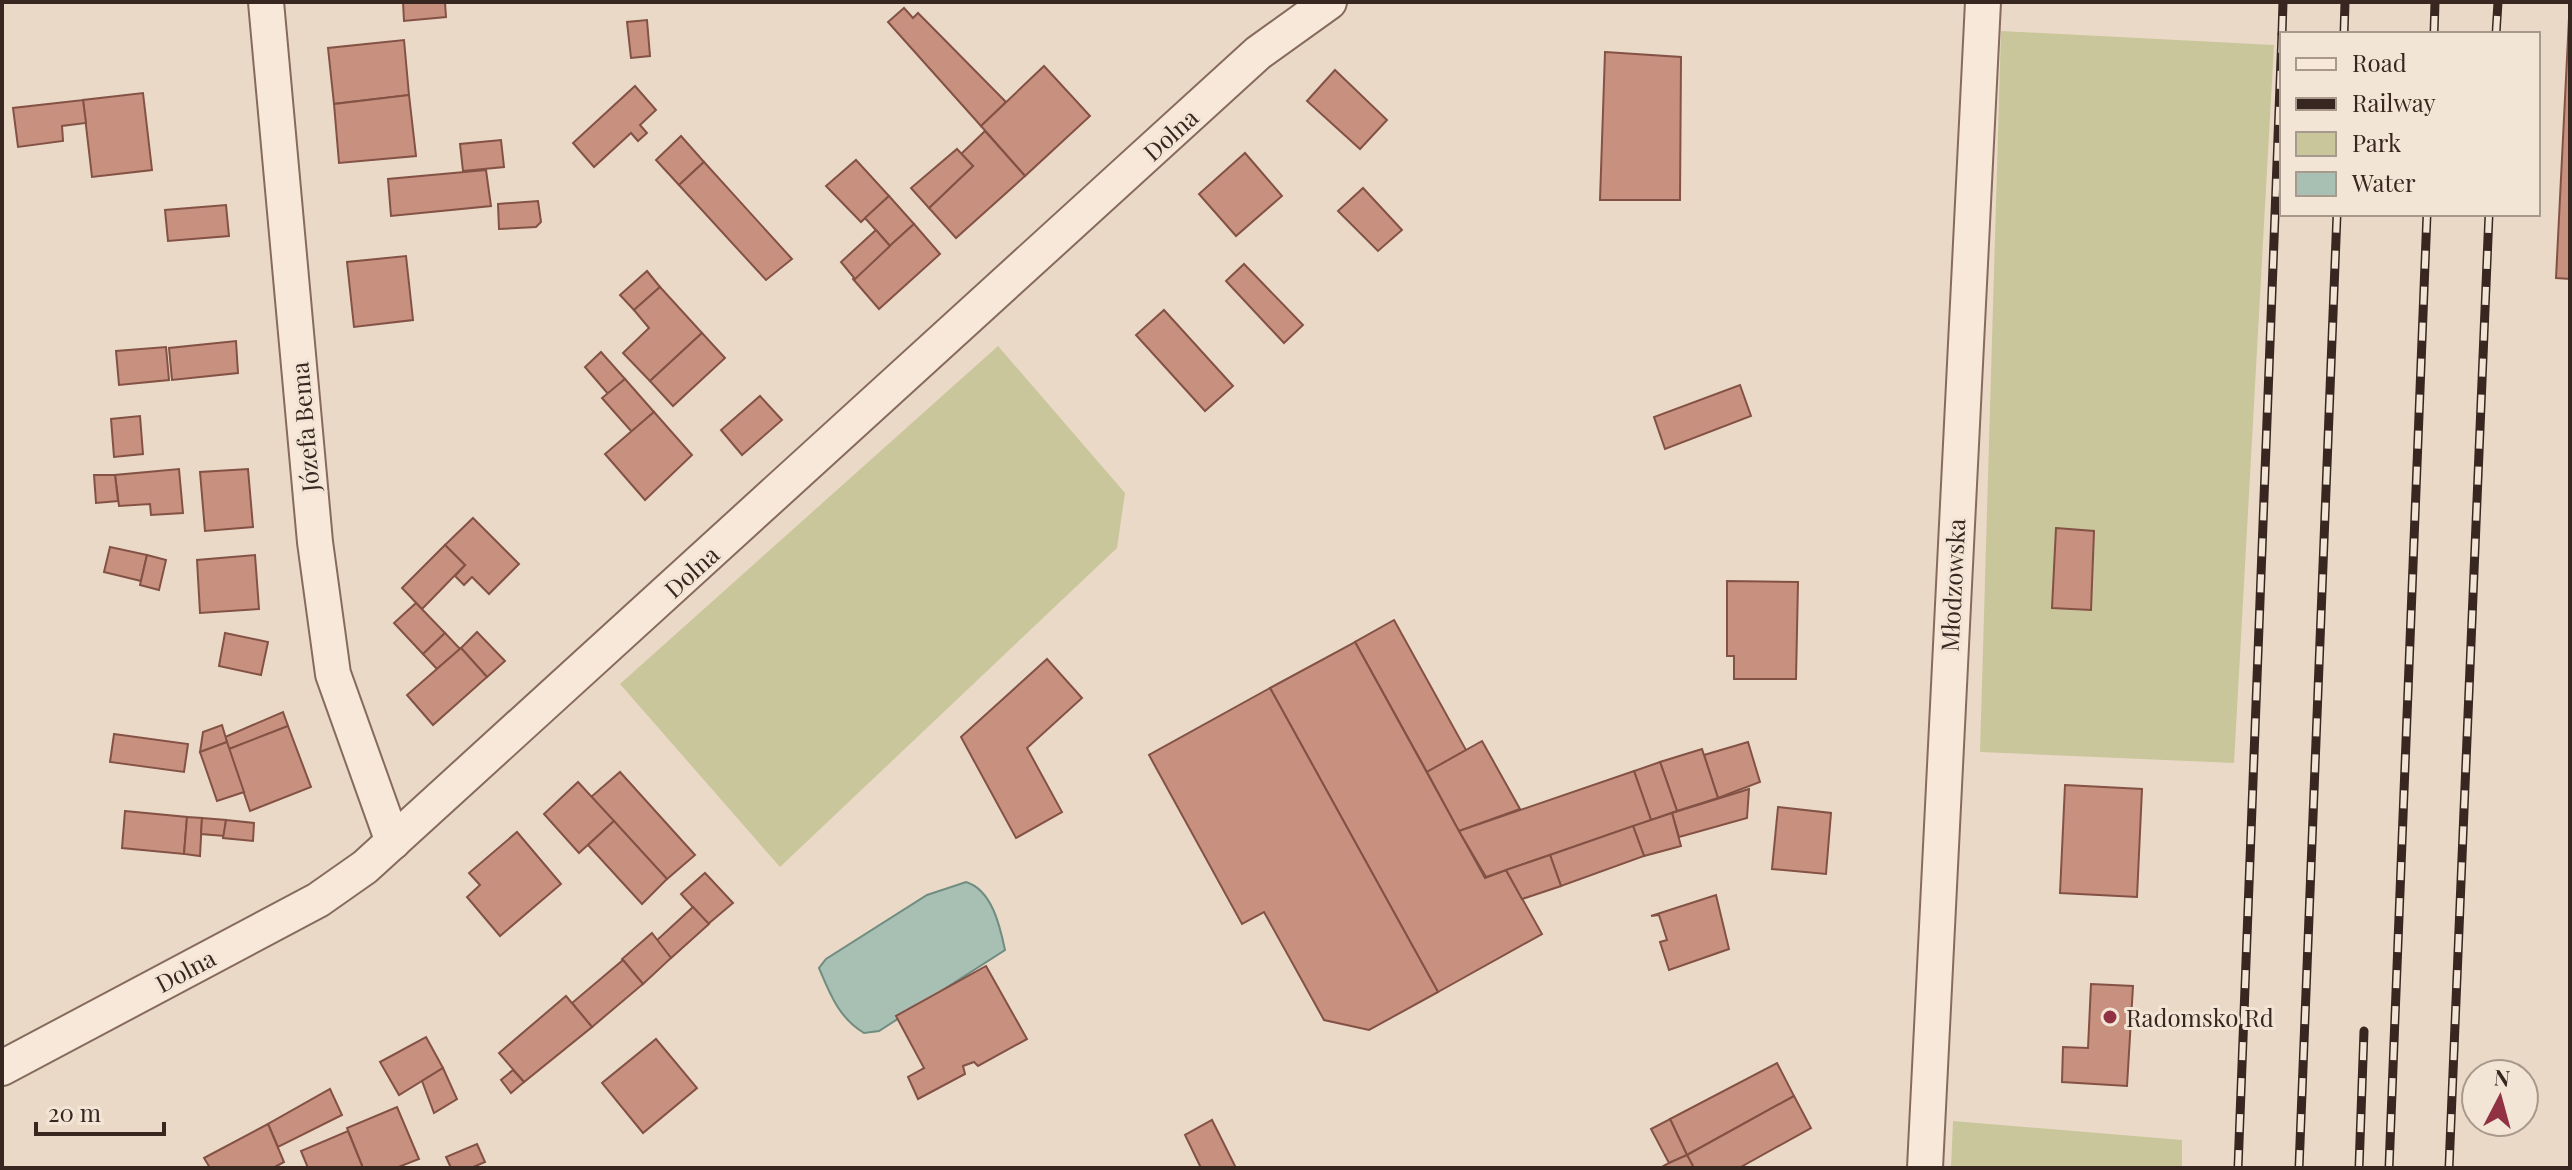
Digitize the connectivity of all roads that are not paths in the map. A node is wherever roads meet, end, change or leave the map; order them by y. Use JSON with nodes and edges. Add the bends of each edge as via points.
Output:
{"nodes":[{"id":1,"x":266,"y":2,"type":"edge"},
{"id":2,"x":1329,"y":2,"type":"edge"},
{"id":3,"x":1983,"y":2,"type":"edge"},
{"id":4,"x":393,"y":842,"type":"junction"},
{"id":5,"x":2,"y":1068,"type":"edge"},
{"id":6,"x":1925,"y":1168,"type":"edge"}],
"edges":[{"from":1,"to":4,"type":"street","name":"Józefa Bema","via":[[313,526],[333,674]]},
{"from":2,"to":4,"type":"street","name":"Dolna","via":[[1258,53]]},
{"from":3,"to":6,"type":"street","name":"Młodzowska"},
{"from":4,"to":5,"type":"street","name":"Dolna","via":[[318,900]]}]}
